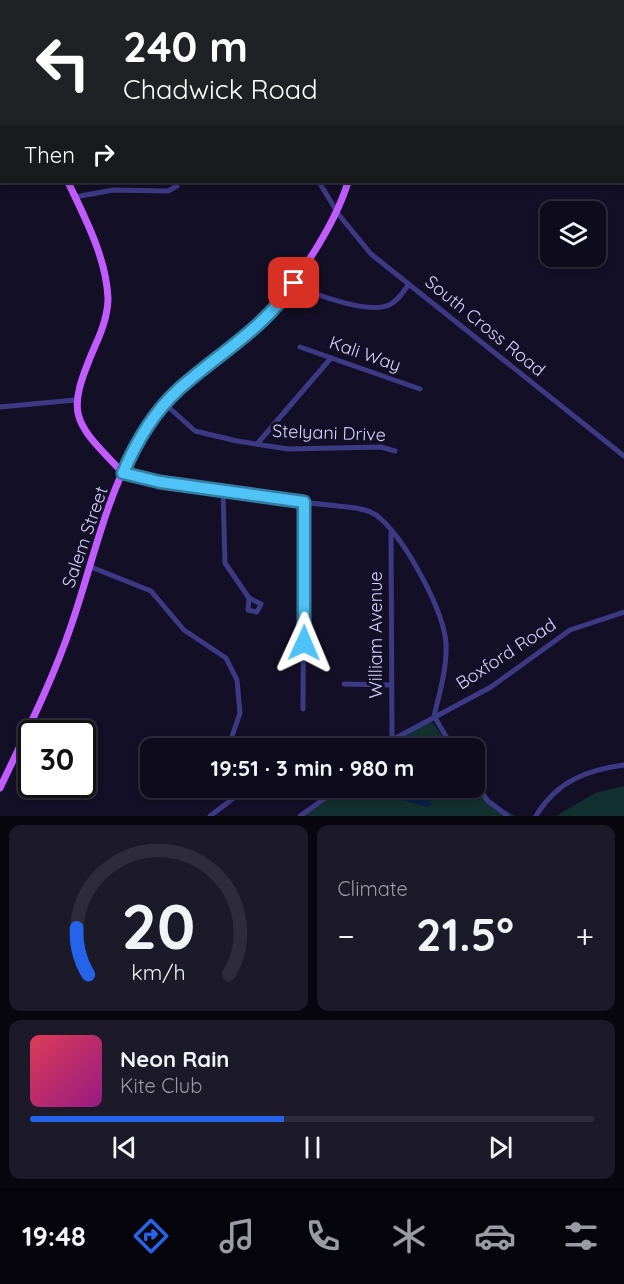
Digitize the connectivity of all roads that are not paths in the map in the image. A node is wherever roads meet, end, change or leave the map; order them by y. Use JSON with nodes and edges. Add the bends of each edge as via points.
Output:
{"nodes":[{"id":1,"x":68,"y":183,"type":"edge"},
{"id":2,"x":320,"y":183,"type":"edge"},
{"id":3,"x":348,"y":183,"type":"edge"},
{"id":4,"x":177,"y":186,"type":"dead end"},
{"id":5,"x":75,"y":196,"type":"junction"},
{"id":6,"x":336,"y":210,"type":"junction"},
{"id":7,"x":294,"y":283,"type":"junction"},
{"id":8,"x":409,"y":284,"type":"junction"},
{"id":9,"x":300,"y":347,"type":"dead end"},
{"id":10,"x":331,"y":358,"type":"junction"},
{"id":11,"x":420,"y":389,"type":"dead end"},
{"id":12,"x":75,"y":400,"type":"junction"},
{"id":13,"x":165,"y":404,"type":"junction"},
{"id":14,"x":0,"y":407,"type":"edge"},
{"id":15,"x":257,"y":444,"type":"junction"},
{"id":16,"x":395,"y":451,"type":"dead end"},
{"id":17,"x":624,"y":456,"type":"edge"},
{"id":18,"x":123,"y":473,"type":"junction"},
{"id":19,"x":223,"y":492,"type":"junction"},
{"id":20,"x":304,"y":502,"type":"junction"},
{"id":21,"x":391,"y":531,"type":"junction"},
{"id":22,"x":91,"y":567,"type":"junction"},
{"id":23,"x":249,"y":598,"type":"dead end"},
{"id":24,"x":624,"y":612,"type":"edge"},
{"id":25,"x":344,"y":684,"type":"dead end"},
{"id":26,"x":390,"y":685,"type":"junction"},
{"id":27,"x":303,"y":709,"type":"dead end"},
{"id":28,"x":434,"y":716,"type":"junction"},
{"id":29,"x":231,"y":738,"type":"edge"},
{"id":30,"x":392,"y":738,"type":"joint"},
{"id":31,"x":447,"y":738,"type":"edge"},
{"id":32,"x":624,"y":765,"type":"edge"},
{"id":33,"x":0,"y":788,"type":"edge"},
{"id":34,"x":485,"y":797,"type":"edge"},
{"id":35,"x":232,"y":798,"type":"edge"},
{"id":36,"x":325,"y":798,"type":"edge"},
{"id":37,"x":210,"y":816,"type":"edge"},
{"id":38,"x":300,"y":816,"type":"edge"},
{"id":39,"x":508,"y":816,"type":"edge"},
{"id":40,"x":536,"y":816,"type":"edge"}],
"edges":[{"from":1,"to":5,"type":"main road"},
{"from":2,"to":6,"type":"street","name":"South Cross Road"},
{"from":3,"to":6,"type":"main road","name":"Salem Street"},
{"from":4,"to":5,"type":"street","via":[[168,191],[113,190]]},
{"from":5,"to":12,"type":"main road","via":[[97,247],[108,300],[105,322]]},
{"from":6,"to":7,"type":"main road","name":"Salem Street"},
{"from":6,"to":8,"type":"street","name":"South Cross Road","via":[[370,254]]},
{"from":7,"to":8,"type":"street","via":[[326,298],[372,308],[393,303]]},
{"from":7,"to":13,"type":"main road","name":"Salem Street","via":[[256,326]]},
{"from":8,"to":17,"type":"street","name":"South Cross Road"},
{"from":9,"to":10,"type":"street","name":"Kali Way"},
{"from":10,"to":11,"type":"street","name":"Kali Way"},
{"from":10,"to":15,"type":"street"},
{"from":12,"to":14,"type":"street"},
{"from":12,"to":18,"type":"main road","via":[[87,433]]},
{"from":13,"to":15,"type":"street","name":"Stelyani Drive","via":[[195,431]]},
{"from":13,"to":18,"type":"main road","name":"Salem Street","via":[[135,447]]},
{"from":15,"to":16,"type":"street","name":"Stelyani Drive","via":[[288,448],[381,447]]},
{"from":18,"to":19,"type":"street"},
{"from":18,"to":22,"type":"main road","name":"Salem Street"},
{"from":19,"to":20,"type":"street"},
{"from":19,"to":23,"type":"street","via":[[225,563]]},
{"from":20,"to":21,"type":"street","via":[[368,511]]},
{"from":20,"to":27,"type":"street"},
{"from":21,"to":26,"type":"street","name":"William Avenue"},
{"from":21,"to":28,"type":"street","via":[[415,564],[445,634],[445,669]]},
{"from":22,"to":29,"type":"street","via":[[151,591],[184,630],[226,658],[237,680],[240,713]]},
{"from":22,"to":33,"type":"main road","name":"Salem Street","via":[[60,654]]},
{"from":24,"to":28,"type":"street","name":"Boxford Road","via":[[570,630],[491,687]]},
{"from":25,"to":26,"type":"street"},
{"from":26,"to":30,"type":"street","name":"William Avenue"},
{"from":28,"to":30,"type":"street","name":"Boxford Road"},
{"from":28,"to":31,"type":"street"},
{"from":32,"to":40,"type":"street","via":[[585,772],[563,784]]},
{"from":34,"to":39,"type":"street"},
{"from":35,"to":37,"type":"street"},
{"from":36,"to":38,"type":"street"}]}
